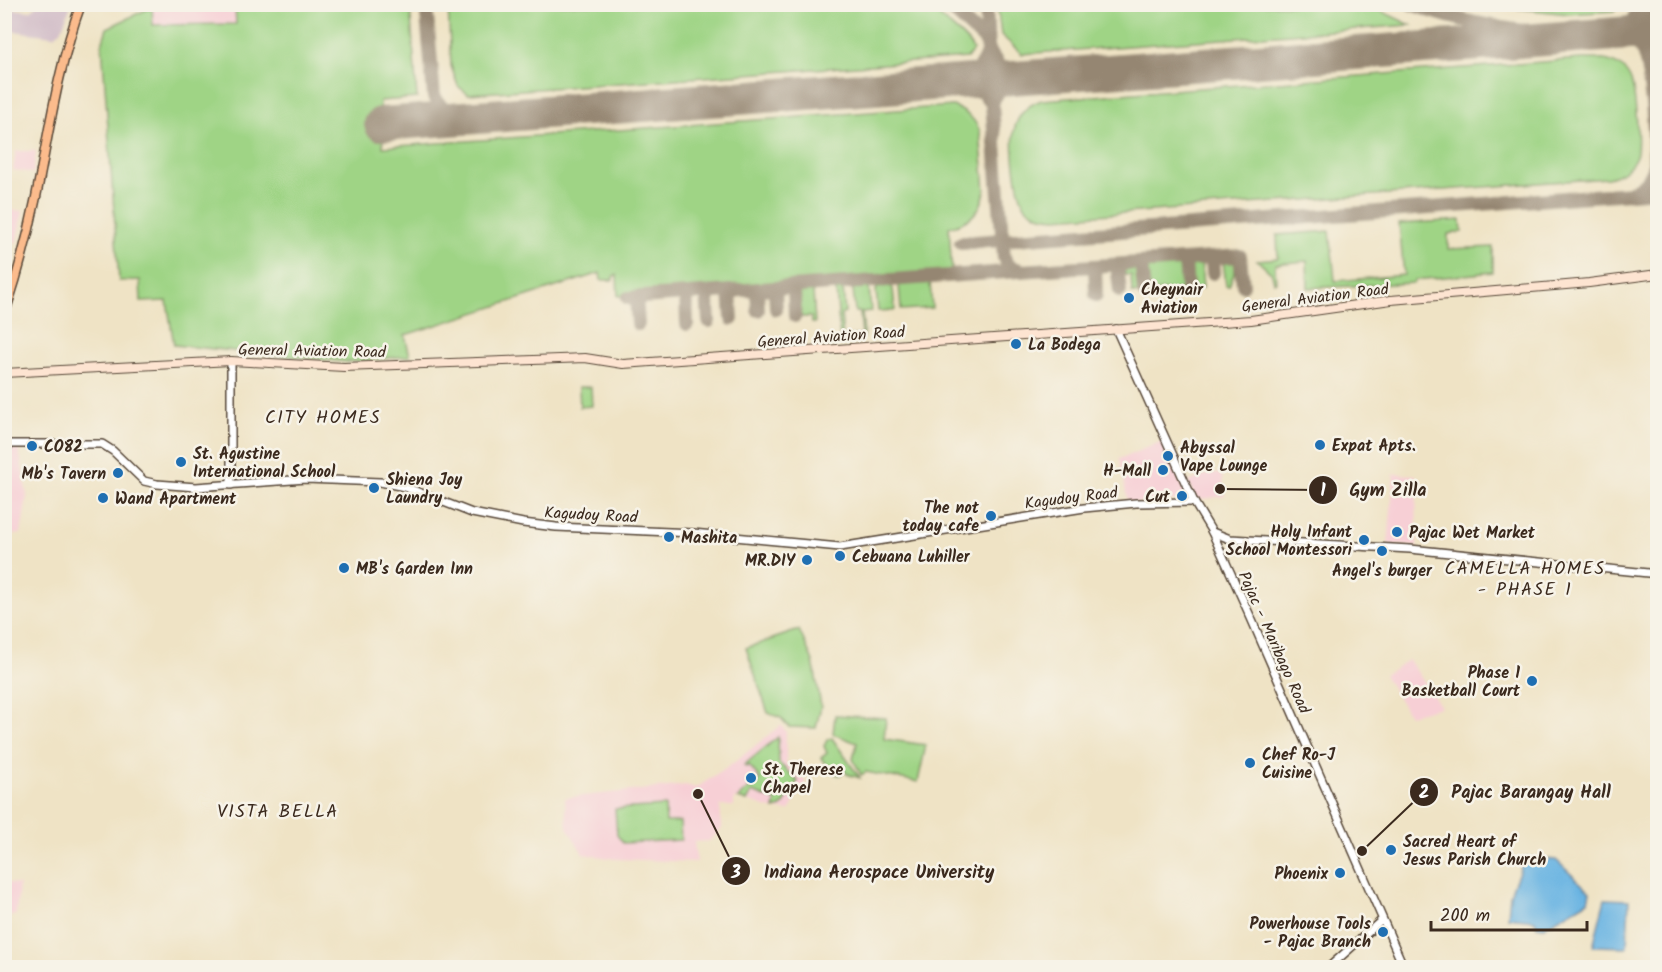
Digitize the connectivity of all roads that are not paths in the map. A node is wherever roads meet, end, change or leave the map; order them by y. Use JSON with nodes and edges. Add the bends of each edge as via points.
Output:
{"nodes":[{"id":1,"x":81,"y":4,"type":"edge"},
{"id":2,"x":1658,"y":274,"type":"edge"},
{"id":3,"x":7,"y":303,"type":"edge"},
{"id":4,"x":4,"y":316,"type":"edge"},
{"id":5,"x":1116,"y":329,"type":"junction"},
{"id":6,"x":231,"y":361,"type":"junction"},
{"id":7,"x":4,"y":373,"type":"edge"},
{"id":8,"x":4,"y":444,"type":"edge"},
{"id":9,"x":231,"y":485,"type":"junction"},
{"id":10,"x":1194,"y":502,"type":"junction"},
{"id":11,"x":1212,"y":532,"type":"junction"},
{"id":12,"x":1230,"y":539,"type":"junction"},
{"id":13,"x":1219,"y":548,"type":"junction"},
{"id":14,"x":1658,"y":574,"type":"edge"},
{"id":15,"x":1382,"y":920,"type":"junction"},
{"id":16,"x":1328,"y":968,"type":"edge"},
{"id":17,"x":1404,"y":968,"type":"edge"}],
"edges":[{"from":1,"to":3,"type":"main road","via":[[61,72],[36,198]]},
{"from":2,"to":5,"type":"main road","name":"General Aviation Road","via":[[1391,300],[1251,320]]},
{"from":3,"to":4,"type":"main road"},
{"from":5,"to":6,"type":"main road","name":"General Aviation Road","via":[[623,364],[585,358],[345,367]]},
{"from":5,"to":10,"type":"street","name":"Pajac - Maribago Road"},
{"from":6,"to":7,"type":"main road","name":"General Aviation Road"},
{"from":6,"to":9,"type":"street"},
{"from":8,"to":9,"type":"street","name":"Kagudoy Road","via":[[102,444],[144,481],[185,486]]},
{"from":9,"to":10,"type":"street","name":"Kagudoy Road","via":[[306,479],[380,482],[472,513],[523,523],[840,547],[1084,508]]},
{"from":10,"to":11,"type":"street","name":"Pajac - Maribago Road"},
{"from":11,"to":12,"type":"street"},
{"from":11,"to":13,"type":"street","name":"Pajac - Maribago Road"},
{"from":12,"to":13,"type":"street"},
{"from":12,"to":14,"type":"street","via":[[1410,549]]},
{"from":13,"to":15,"type":"street","name":"Pajac - Maribago Road"},
{"from":15,"to":16,"type":"street"},
{"from":15,"to":17,"type":"street","name":"Pajac - Maribago Road"}]}
